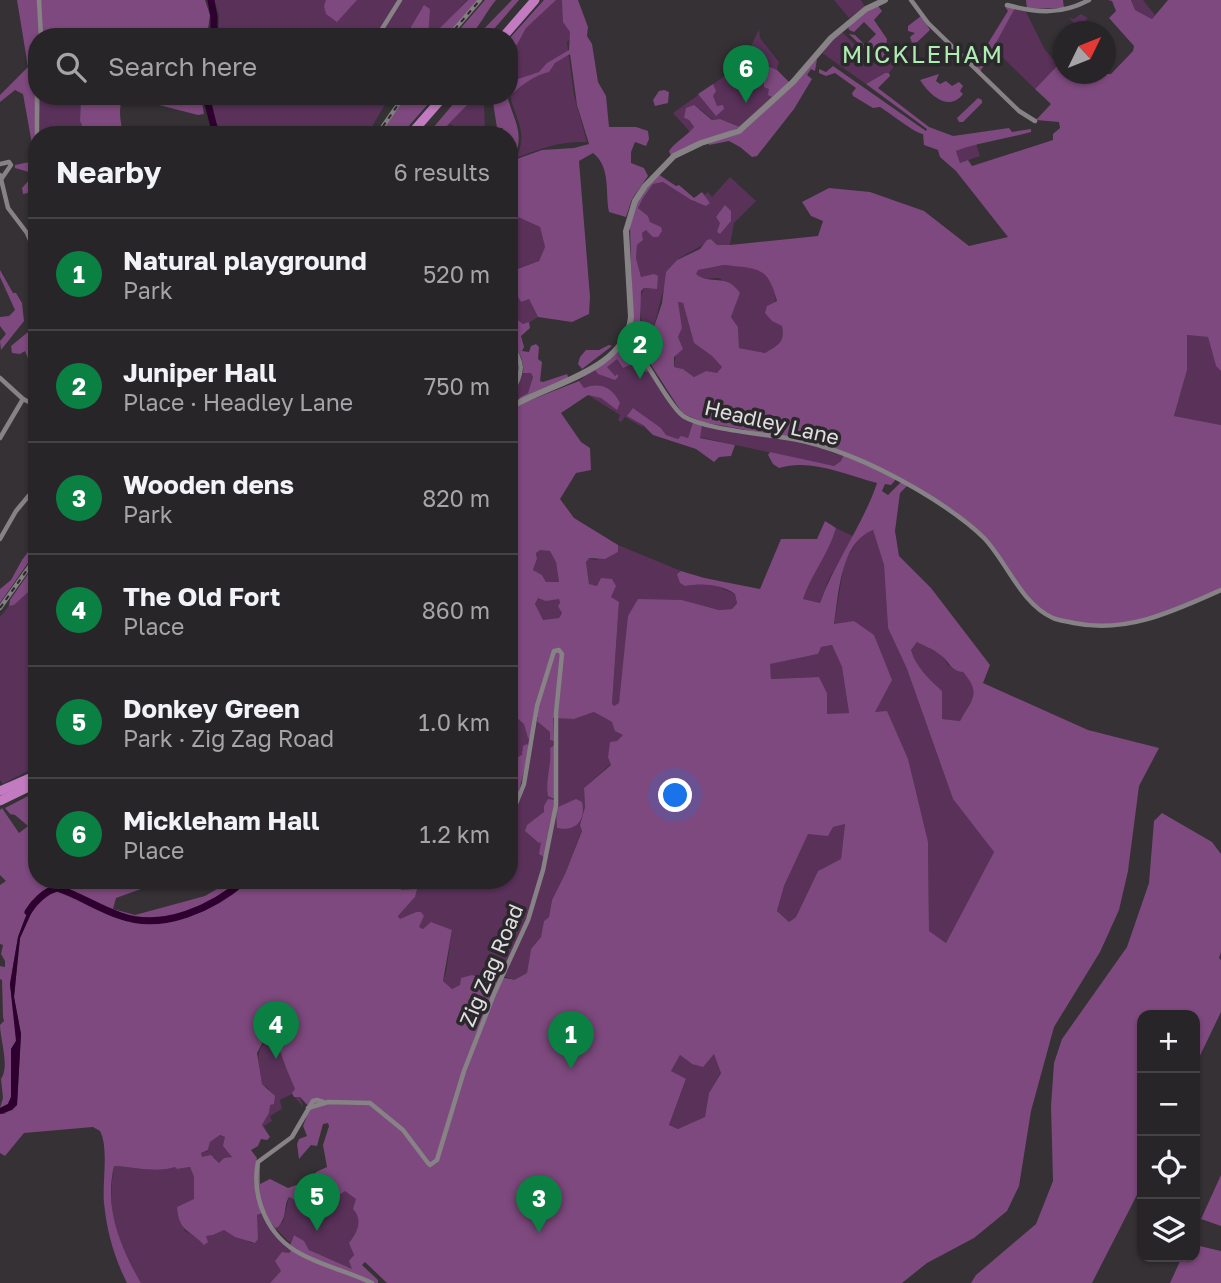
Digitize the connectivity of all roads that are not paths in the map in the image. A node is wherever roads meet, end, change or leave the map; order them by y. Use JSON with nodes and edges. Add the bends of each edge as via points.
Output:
{"nodes":[{"id":1,"x":40,"y":0,"type":"edge"},
{"id":2,"x":400,"y":0,"type":"edge"},
{"id":3,"x":527,"y":0,"type":"edge"},
{"id":4,"x":535,"y":0,"type":"edge"},
{"id":5,"x":885,"y":0,"type":"edge"},
{"id":6,"x":911,"y":0,"type":"edge"},
{"id":7,"x":1089,"y":0,"type":"edge"},
{"id":8,"x":1007,"y":5,"type":"dead end"},
{"id":9,"x":41,"y":28,"type":"edge"},
{"id":10,"x":383,"y":28,"type":"edge"},
{"id":11,"x":503,"y":28,"type":"edge"},
{"id":12,"x":511,"y":28,"type":"edge"},
{"id":13,"x":37,"y":105,"type":"edge"},
{"id":14,"x":436,"y":105,"type":"edge"},
{"id":15,"x":443,"y":105,"type":"edge"},
{"id":16,"x":1035,"y":121,"type":"dead end"},
{"id":17,"x":37,"y":126,"type":"edge"},
{"id":18,"x":418,"y":126,"type":"edge"},
{"id":19,"x":426,"y":126,"type":"edge"},
{"id":20,"x":0,"y":164,"type":"edge"},
{"id":21,"x":1,"y":177,"type":"edge"},
{"id":22,"x":28,"y":235,"type":"edge"},
{"id":23,"x":622,"y":342,"type":"junction"},
{"id":24,"x":518,"y":355,"type":"edge"},
{"id":25,"x":0,"y":378,"type":"edge"},
{"id":26,"x":518,"y":382,"type":"edge"},
{"id":27,"x":23,"y":399,"type":"junction"},
{"id":28,"x":28,"y":402,"type":"edge"},
{"id":29,"x":518,"y":404,"type":"edge"},
{"id":30,"x":0,"y":438,"type":"edge"},
{"id":31,"x":28,"y":497,"type":"edge"},
{"id":32,"x":0,"y":539,"type":"edge"},
{"id":33,"x":1221,"y":590,"type":"edge"},
{"id":34,"x":28,"y":779,"type":"edge"},
{"id":35,"x":28,"y":787,"type":"edge"},
{"id":36,"x":0,"y":791,"type":"edge"},
{"id":37,"x":518,"y":799,"type":"edge"},
{"id":38,"x":0,"y":801,"type":"edge"},
{"id":39,"x":372,"y":1283,"type":"edge"}],
"edges":[{"from":1,"to":9,"type":"street"},
{"from":2,"to":10,"type":"street"},
{"from":3,"to":11,"type":"highway"},
{"from":4,"to":12,"type":"highway"},
{"from":5,"to":23,"type":"main road","via":[[866,9],[831,38],[793,82],[739,131],[674,156],[645,186],[635,201],[625,242],[631,317]]},
{"from":6,"to":16,"type":"street","via":[[928,23]]},
{"from":7,"to":8,"type":"street","via":[[1051,12]]},
{"from":13,"to":17,"type":"street"},
{"from":14,"to":18,"type":"highway"},
{"from":15,"to":19,"type":"highway"},
{"from":20,"to":21,"type":"street","via":[[12,165]]},
{"from":21,"to":22,"type":"street","via":[[6,204]]},
{"from":23,"to":29,"type":"main road","via":[[582,376]]},
{"from":23,"to":33,"type":"street","name":"Headley Lane","via":[[631,342],[641,353],[684,416],[824,447],[899,478],[937,502],[983,538],[1032,602],[1052,618],[1089,626],[1125,626]]},
{"from":24,"to":26,"type":"street","via":[[522,368]]},
{"from":25,"to":27,"type":"street"},
{"from":27,"to":28,"type":"street"},
{"from":27,"to":30,"type":"street"},
{"from":31,"to":32,"type":"street"},
{"from":34,"to":36,"type":"highway"},
{"from":35,"to":38,"type":"highway"},
{"from":37,"to":39,"type":"street","name":"Zig Zag Road","via":[[537,706],[554,651],[559,650],[556,805],[547,851],[531,910],[464,1071],[437,1160],[430,1166],[403,1130],[370,1103],[314,1100],[292,1137],[258,1162],[259,1204],[268,1222],[295,1250]]}]}
